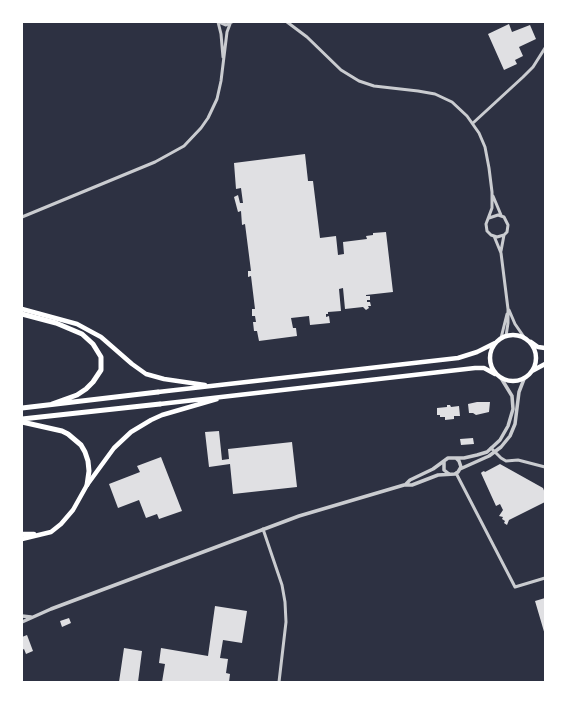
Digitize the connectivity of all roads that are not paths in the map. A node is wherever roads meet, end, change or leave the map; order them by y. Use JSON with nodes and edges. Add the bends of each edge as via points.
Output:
{"nodes":[{"id":1,"x":218,"y":22,"type":"edge"},
{"id":2,"x":287,"y":22,"type":"edge"},
{"id":3,"x":232,"y":23,"type":"edge"},
{"id":4,"x":545,"y":48,"type":"edge"},
{"id":5,"x":223,"y":62,"type":"junction"},
{"id":6,"x":473,"y":123,"type":"junction"},
{"id":7,"x":492,"y":192,"type":"junction"},
{"id":8,"x":501,"y":215,"type":"junction"},
{"id":9,"x":22,"y":217,"type":"edge"},
{"id":10,"x":489,"y":218,"type":"junction"},
{"id":11,"x":504,"y":235,"type":"junction"},
{"id":12,"x":494,"y":236,"type":"junction"},
{"id":13,"x":501,"y":253,"type":"junction"},
{"id":14,"x":508,"y":308,"type":"junction"},
{"id":15,"x":22,"y":309,"type":"edge"},
{"id":16,"x":22,"y":314,"type":"edge"},
{"id":17,"x":503,"y":337,"type":"junction"},
{"id":18,"x":524,"y":337,"type":"junction"},
{"id":19,"x":530,"y":342,"type":"junction"},
{"id":20,"x":495,"y":343,"type":"junction"},
{"id":21,"x":545,"y":348,"type":"edge"},
{"id":22,"x":545,"y":364,"type":"edge"},
{"id":23,"x":532,"y":371,"type":"junction"},
{"id":24,"x":495,"y":374,"type":"junction"},
{"id":25,"x":501,"y":378,"type":"junction"},
{"id":26,"x":524,"y":379,"type":"junction"},
{"id":27,"x":215,"y":386,"type":"junction"},
{"id":28,"x":158,"y":392,"type":"joint"},
{"id":29,"x":233,"y":395,"type":"junction"},
{"id":30,"x":52,"y":404,"type":"junction"},
{"id":31,"x":160,"y":404,"type":"joint"},
{"id":32,"x":22,"y":408,"type":"edge"},
{"id":33,"x":22,"y":419,"type":"edge"},
{"id":34,"x":22,"y":422,"type":"edge"},
{"id":35,"x":491,"y":448,"type":"junction"},
{"id":36,"x":495,"y":452,"type":"junction"},
{"id":37,"x":456,"y":458,"type":"junction"},
{"id":38,"x":444,"y":462,"type":"junction"},
{"id":39,"x":545,"y":467,"type":"edge"},
{"id":40,"x":460,"y":469,"type":"junction"},
{"id":41,"x":456,"y":473,"type":"junction"},
{"id":42,"x":449,"y":474,"type":"junction"},
{"id":43,"x":87,"y":485,"type":"junction"},
{"id":44,"x":404,"y":486,"type":"junction"},
{"id":45,"x":263,"y":529,"type":"junction"},
{"id":46,"x":22,"y":534,"type":"edge"},
{"id":47,"x":38,"y":535,"type":"junction"},
{"id":48,"x":22,"y":539,"type":"edge"},
{"id":49,"x":545,"y":578,"type":"edge"},
{"id":50,"x":22,"y":616,"type":"edge"},
{"id":51,"x":32,"y":617,"type":"junction"},
{"id":52,"x":22,"y":622,"type":"edge"},
{"id":53,"x":279,"y":682,"type":"edge"}],
"edges":[{"from":1,"to":3,"type":"street"},
{"from":1,"to":5,"type":"street"},
{"from":2,"to":6,"type":"street","via":[[307,37],[341,70],[359,81],[374,86],[435,94],[452,102]]},
{"from":3,"to":5,"type":"street","via":[[227,32]]},
{"from":4,"to":6,"type":"street","via":[[524,77]]},
{"from":5,"to":9,"type":"street","via":[[221,81],[213,108],[196,134],[184,146],[155,162]]},
{"from":6,"to":7,"type":"street","via":[[485,147]]},
{"from":7,"to":8,"type":"street"},
{"from":7,"to":10,"type":"street"},
{"from":8,"to":10,"type":"street"},
{"from":8,"to":11,"type":"street","via":[[508,225]]},
{"from":10,"to":12,"type":"street","via":[[487,229]]},
{"from":11,"to":12,"type":"street"},
{"from":11,"to":13,"type":"street"},
{"from":12,"to":13,"type":"street"},
{"from":13,"to":14,"type":"street"},
{"from":14,"to":17,"type":"street","via":[[508,323]]},
{"from":14,"to":18,"type":"street"},
{"from":15,"to":27,"type":"highway","via":[[77,324],[101,337],[135,367],[154,377]]},
{"from":16,"to":30,"type":"highway","via":[[82,334],[93,344],[101,357],[101,370],[90,385],[77,394]]},
{"from":17,"to":18,"type":"highway","via":[[514,334]]},
{"from":17,"to":20,"type":"highway"},
{"from":18,"to":19,"type":"highway"},
{"from":19,"to":21,"type":"highway"},
{"from":19,"to":23,"type":"highway","via":[[536,354],[536,363]]},
{"from":20,"to":24,"type":"highway","via":[[489,356],[490,366]]},
{"from":20,"to":27,"type":"highway","via":[[458,358]]},
{"from":22,"to":23,"type":"highway"},
{"from":23,"to":26,"type":"highway"},
{"from":24,"to":25,"type":"highway"},
{"from":24,"to":29,"type":"highway","via":[[484,368],[475,368]]},
{"from":25,"to":26,"type":"highway","via":[[510,381]]},
{"from":25,"to":35,"type":"street","via":[[512,396],[513,409],[505,432]]},
{"from":26,"to":36,"type":"street","via":[[519,392],[513,430]]},
{"from":27,"to":28,"type":"highway"},
{"from":28,"to":30,"type":"highway"},
{"from":29,"to":31,"type":"highway"},
{"from":29,"to":43,"type":"highway","via":[[151,420],[114,448]]},
{"from":30,"to":32,"type":"highway"},
{"from":31,"to":33,"type":"highway"},
{"from":34,"to":43,"type":"highway","via":[[62,431],[81,445],[88,461]]},
{"from":35,"to":36,"type":"street"},
{"from":35,"to":37,"type":"street","via":[[477,456]]},
{"from":36,"to":39,"type":"street","via":[[506,461],[518,460]]},
{"from":36,"to":40,"type":"street"},
{"from":37,"to":38,"type":"street","via":[[448,458]]},
{"from":37,"to":40,"type":"street","via":[[460,463]]},
{"from":38,"to":42,"type":"street","via":[[443,468]]},
{"from":38,"to":44,"type":"street","via":[[410,480]]},
{"from":40,"to":41,"type":"street"},
{"from":41,"to":42,"type":"street"},
{"from":41,"to":49,"type":"street","via":[[516,587]]},
{"from":42,"to":44,"type":"street"},
{"from":43,"to":47,"type":"highway","via":[[73,510],[61,524],[51,532]]},
{"from":44,"to":45,"type":"street"},
{"from":45,"to":51,"type":"street"},
{"from":45,"to":53,"type":"street","via":[[282,585],[285,602],[286,622]]},
{"from":46,"to":47,"type":"highway"},
{"from":47,"to":48,"type":"highway"},
{"from":50,"to":51,"type":"street"},
{"from":51,"to":52,"type":"street"}]}
